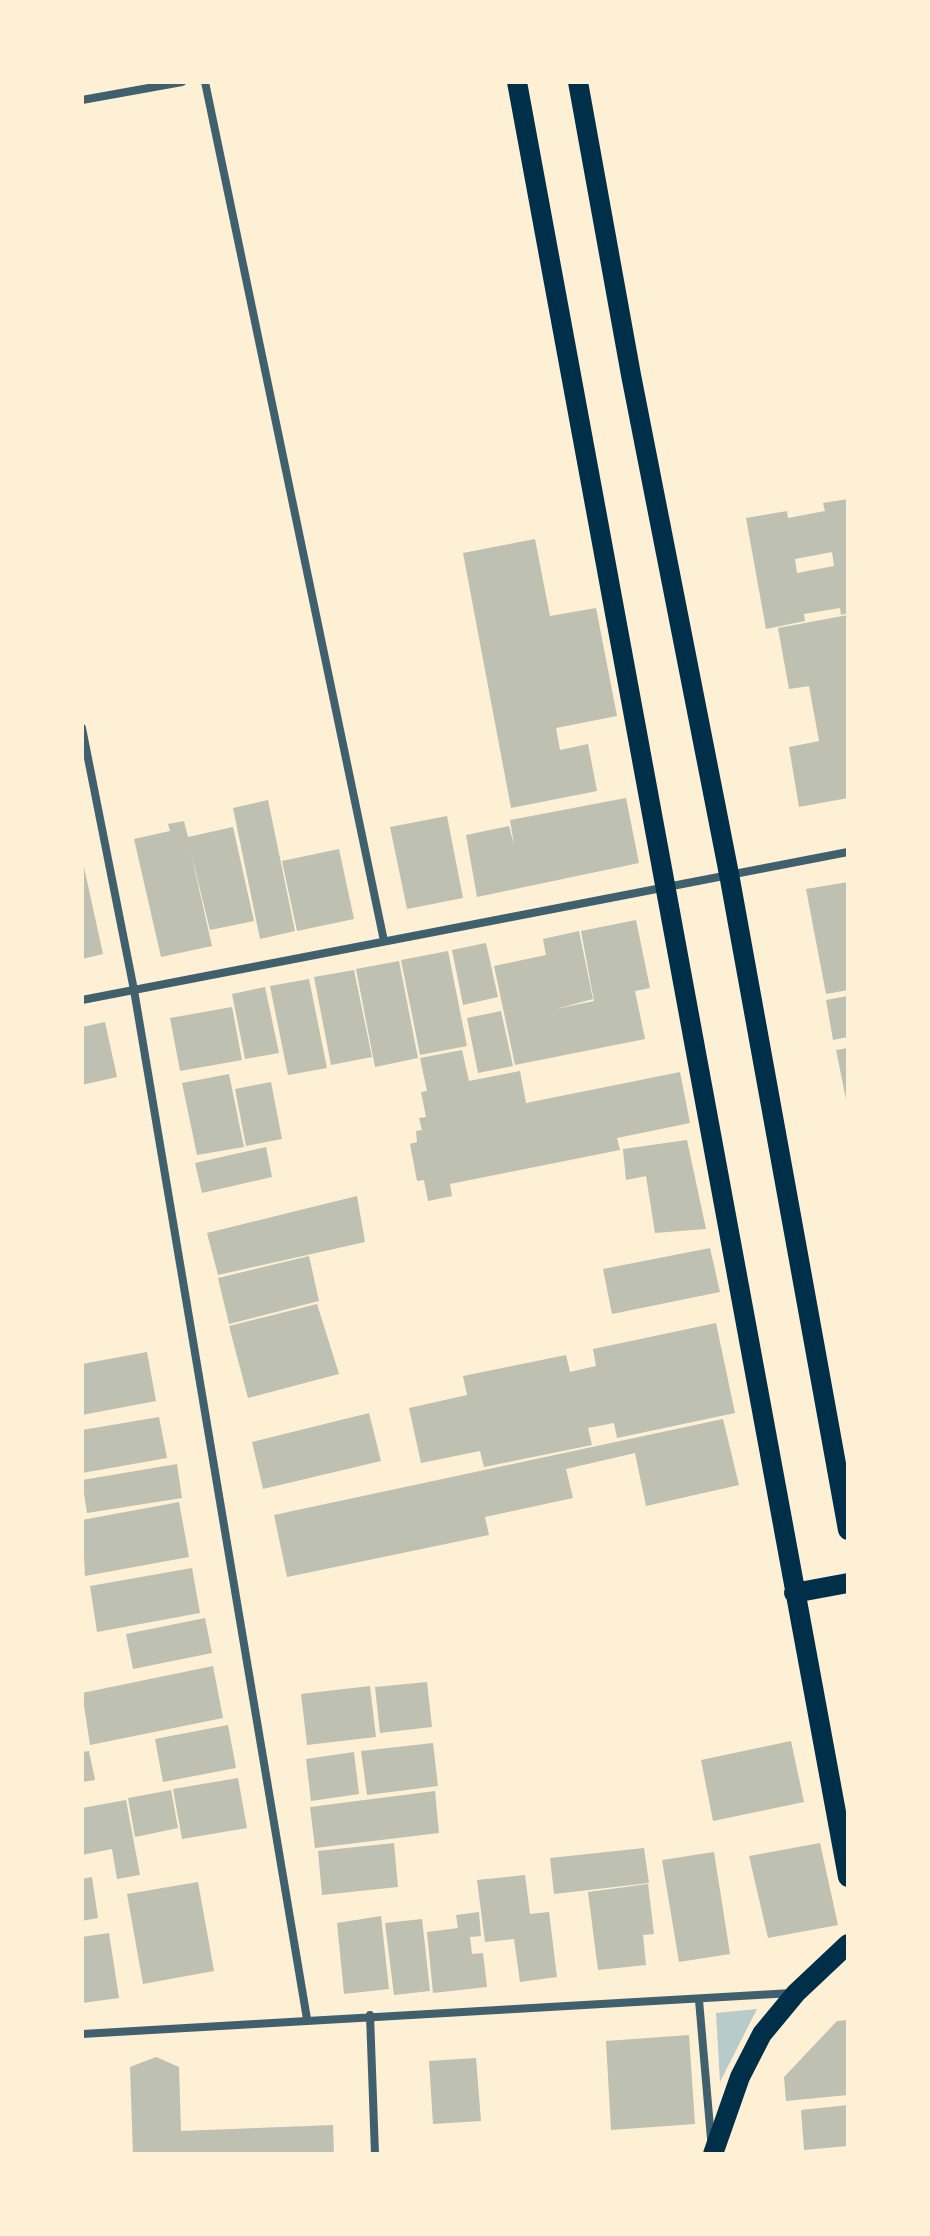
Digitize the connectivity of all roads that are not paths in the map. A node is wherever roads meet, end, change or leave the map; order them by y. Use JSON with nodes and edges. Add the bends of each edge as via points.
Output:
{"nodes":[{"id":1,"x":182,"y":82,"type":"edge"},
{"id":2,"x":205,"y":82,"type":"edge"},
{"id":3,"x":517,"y":82,"type":"edge"},
{"id":4,"x":578,"y":82,"type":"edge"},
{"id":5,"x":82,"y":100,"type":"edge"},
{"id":6,"x":82,"y":728,"type":"edge"},
{"id":7,"x":848,"y":852,"type":"edge"},
{"id":8,"x":729,"y":874,"type":"junction"},
{"id":9,"x":665,"y":886,"type":"junction"},
{"id":10,"x":384,"y":941,"type":"junction"},
{"id":11,"x":134,"y":990,"type":"junction"},
{"id":12,"x":82,"y":1000,"type":"edge"},
{"id":13,"x":848,"y":1530,"type":"edge"},
{"id":14,"x":848,"y":1583,"type":"edge"},
{"id":15,"x":794,"y":1593,"type":"junction"},
{"id":16,"x":848,"y":1877,"type":"edge"},
{"id":17,"x":848,"y":1944,"type":"edge"},
{"id":18,"x":796,"y":1993,"type":"junction"},
{"id":19,"x":699,"y":2000,"type":"junction"},
{"id":20,"x":370,"y":2015,"type":"junction"},
{"id":21,"x":307,"y":2019,"type":"junction"},
{"id":22,"x":82,"y":2034,"type":"edge"},
{"id":23,"x":375,"y":2154,"type":"edge"},
{"id":24,"x":713,"y":2154,"type":"edge"}],
"edges":[{"from":1,"to":5,"type":"street"},
{"from":2,"to":10,"type":"street"},
{"from":3,"to":9,"type":"main road"},
{"from":4,"to":8,"type":"main road"},
{"from":6,"to":11,"type":"street"},
{"from":7,"to":8,"type":"street"},
{"from":8,"to":9,"type":"street"},
{"from":8,"to":13,"type":"main road"},
{"from":9,"to":10,"type":"street"},
{"from":9,"to":15,"type":"main road"},
{"from":10,"to":11,"type":"street"},
{"from":11,"to":12,"type":"street"},
{"from":11,"to":21,"type":"street"},
{"from":14,"to":15,"type":"main road"},
{"from":15,"to":16,"type":"main road"},
{"from":17,"to":18,"type":"main road"},
{"from":18,"to":19,"type":"street"},
{"from":18,"to":24,"type":"main road","via":[[762,2034],[740,2077]]},
{"from":19,"to":20,"type":"street"},
{"from":19,"to":24,"type":"street"},
{"from":20,"to":21,"type":"street"},
{"from":20,"to":23,"type":"street"},
{"from":21,"to":22,"type":"street"}]}
